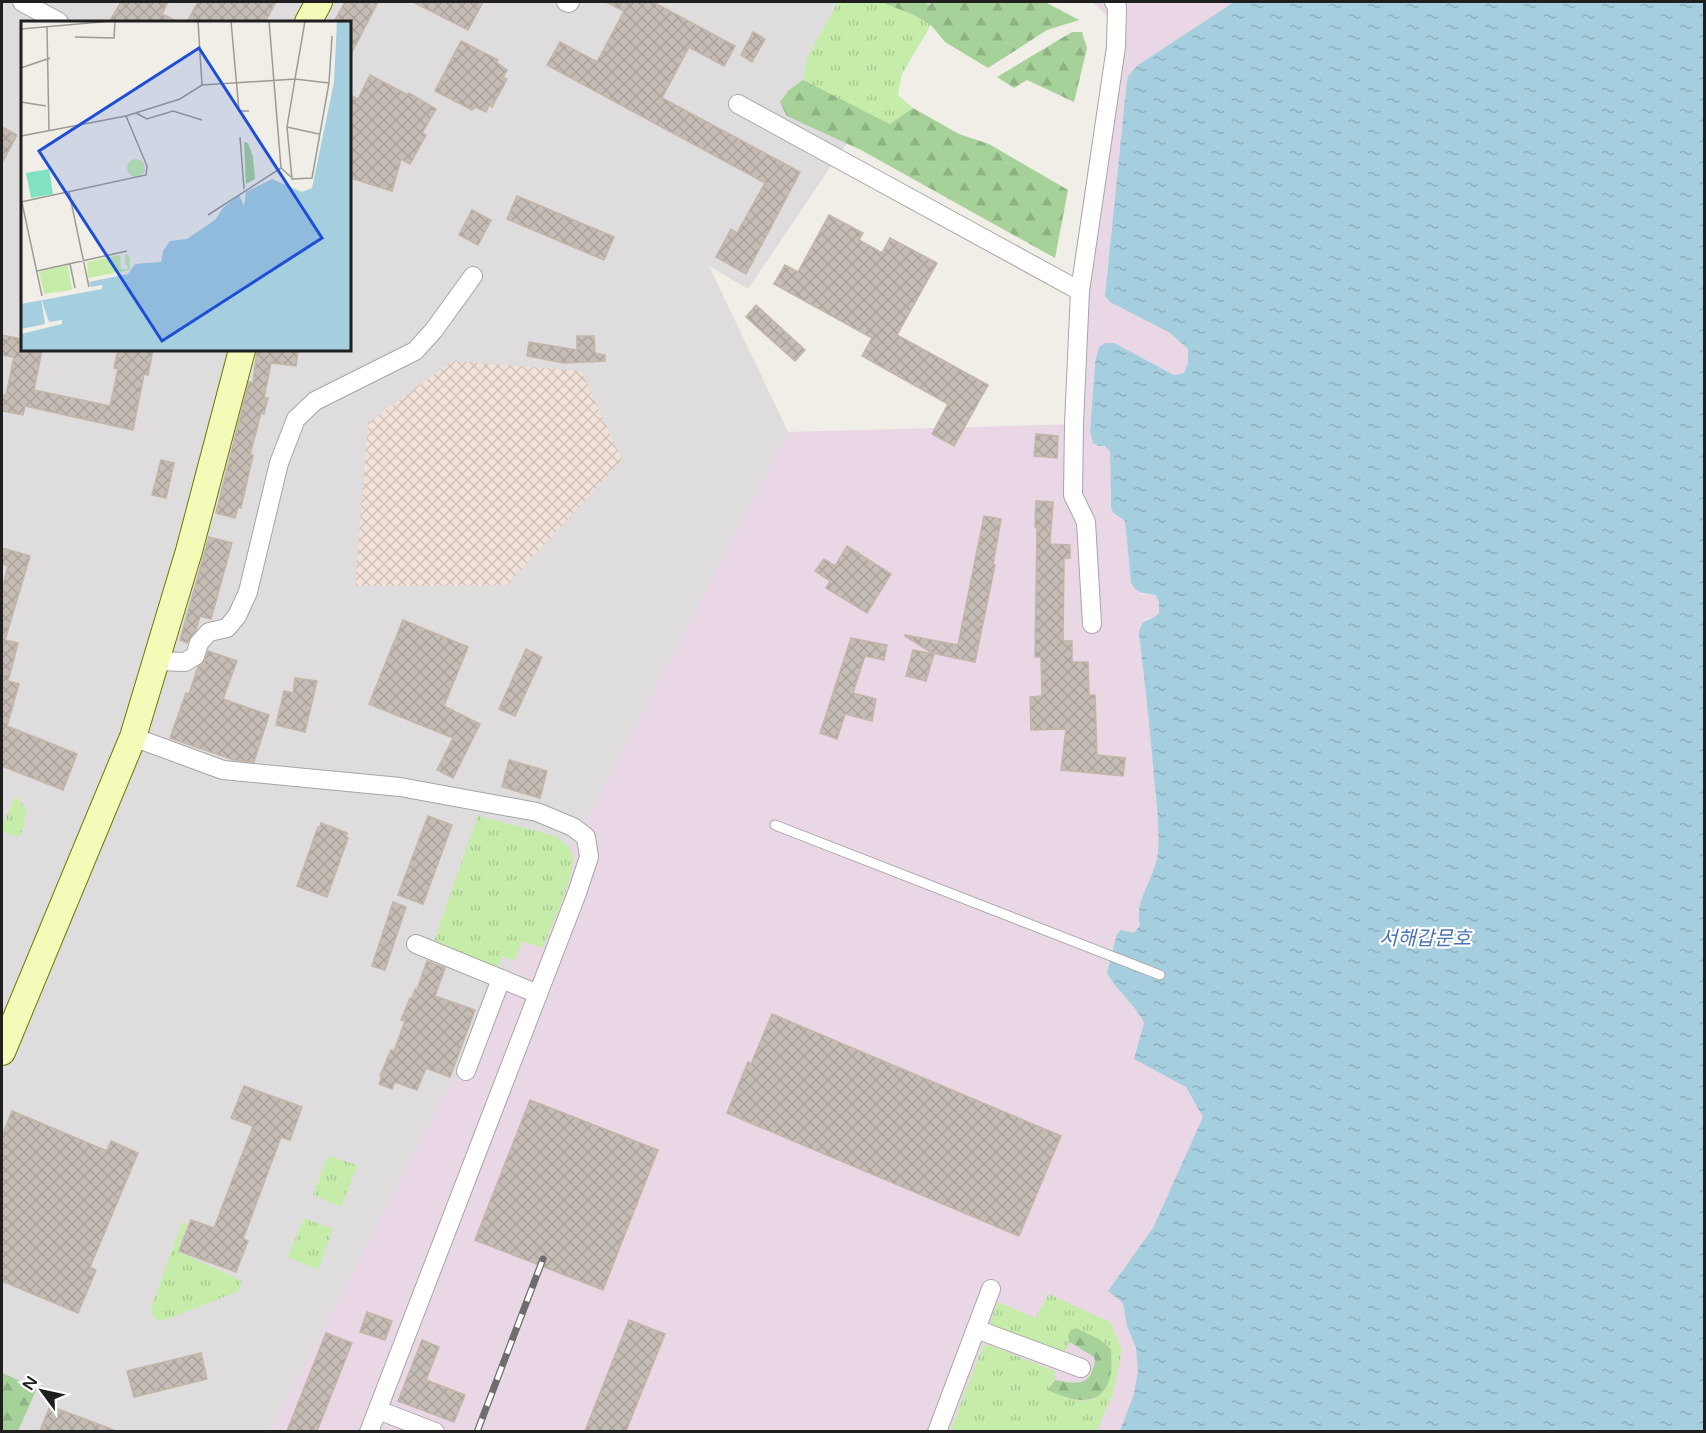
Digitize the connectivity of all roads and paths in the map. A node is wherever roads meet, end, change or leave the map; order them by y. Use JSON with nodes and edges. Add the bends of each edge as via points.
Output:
{"nodes":[{"id":1,"x":22,"y":2,"type":"edge"},
{"id":2,"x":320,"y":2,"type":"edge"},
{"id":3,"x":1114,"y":2,"type":"edge"},
{"id":4,"x":57,"y":21,"type":"edge"},
{"id":5,"x":309,"y":21,"type":"edge"},
{"id":6,"x":738,"y":104,"type":"dead end"},
{"id":7,"x":473,"y":276,"type":"dead end"},
{"id":8,"x":1080,"y":291,"type":"junction"},
{"id":9,"x":242,"y":351,"type":"edge"},
{"id":10,"x":1092,"y":624,"type":"dead end"},
{"id":11,"x":156,"y":661,"type":"junction"},
{"id":12,"x":133,"y":737,"type":"junction"},
{"id":13,"x":775,"y":825,"type":"dead end"},
{"id":14,"x":416,"y":944,"type":"dead end"},
{"id":15,"x":1160,"y":975,"type":"dead end"},
{"id":16,"x":501,"y":979,"type":"junction"},
{"id":17,"x":538,"y":994,"type":"junction"},
{"id":18,"x":2,"y":1052,"type":"edge"},
{"id":19,"x":466,"y":1071,"type":"dead end"},
{"id":20,"x":991,"y":1289,"type":"dead end"},
{"id":21,"x":976,"y":1329,"type":"junction"},
{"id":22,"x":1081,"y":1368,"type":"dead end"},
{"id":23,"x":378,"y":1410,"type":"junction"},
{"id":24,"x":369,"y":1431,"type":"edge"},
{"id":25,"x":435,"y":1431,"type":"edge"},
{"id":26,"x":938,"y":1431,"type":"edge"}],
"edges":[{"from":1,"to":4,"type":"street"},
{"from":2,"to":5,"type":"street"},
{"from":3,"to":8,"type":"street","via":[[1118,7],[1116,47]]},
{"from":6,"to":8,"type":"street"},
{"from":7,"to":11,"type":"street","via":[[415,351],[315,401],[296,419],[279,463],[248,592],[237,616],[227,628],[209,632],[199,643],[195,656],[185,662]]},
{"from":8,"to":10,"type":"street","via":[[1073,495],[1086,522]]},
{"from":9,"to":11,"type":"street"},
{"from":11,"to":12,"type":"street"},
{"from":12,"to":17,"type":"street","via":[[223,770],[400,787],[537,812],[573,827],[586,837],[589,857]]},
{"from":12,"to":18,"type":"street"},
{"from":13,"to":15,"type":"lane"},
{"from":14,"to":16,"type":"street"},
{"from":16,"to":17,"type":"street"},
{"from":16,"to":19,"type":"street"},
{"from":17,"to":23,"type":"street"},
{"from":20,"to":21,"type":"street"},
{"from":21,"to":22,"type":"street"},
{"from":21,"to":26,"type":"street"},
{"from":23,"to":24,"type":"street"},
{"from":23,"to":25,"type":"street"}]}
